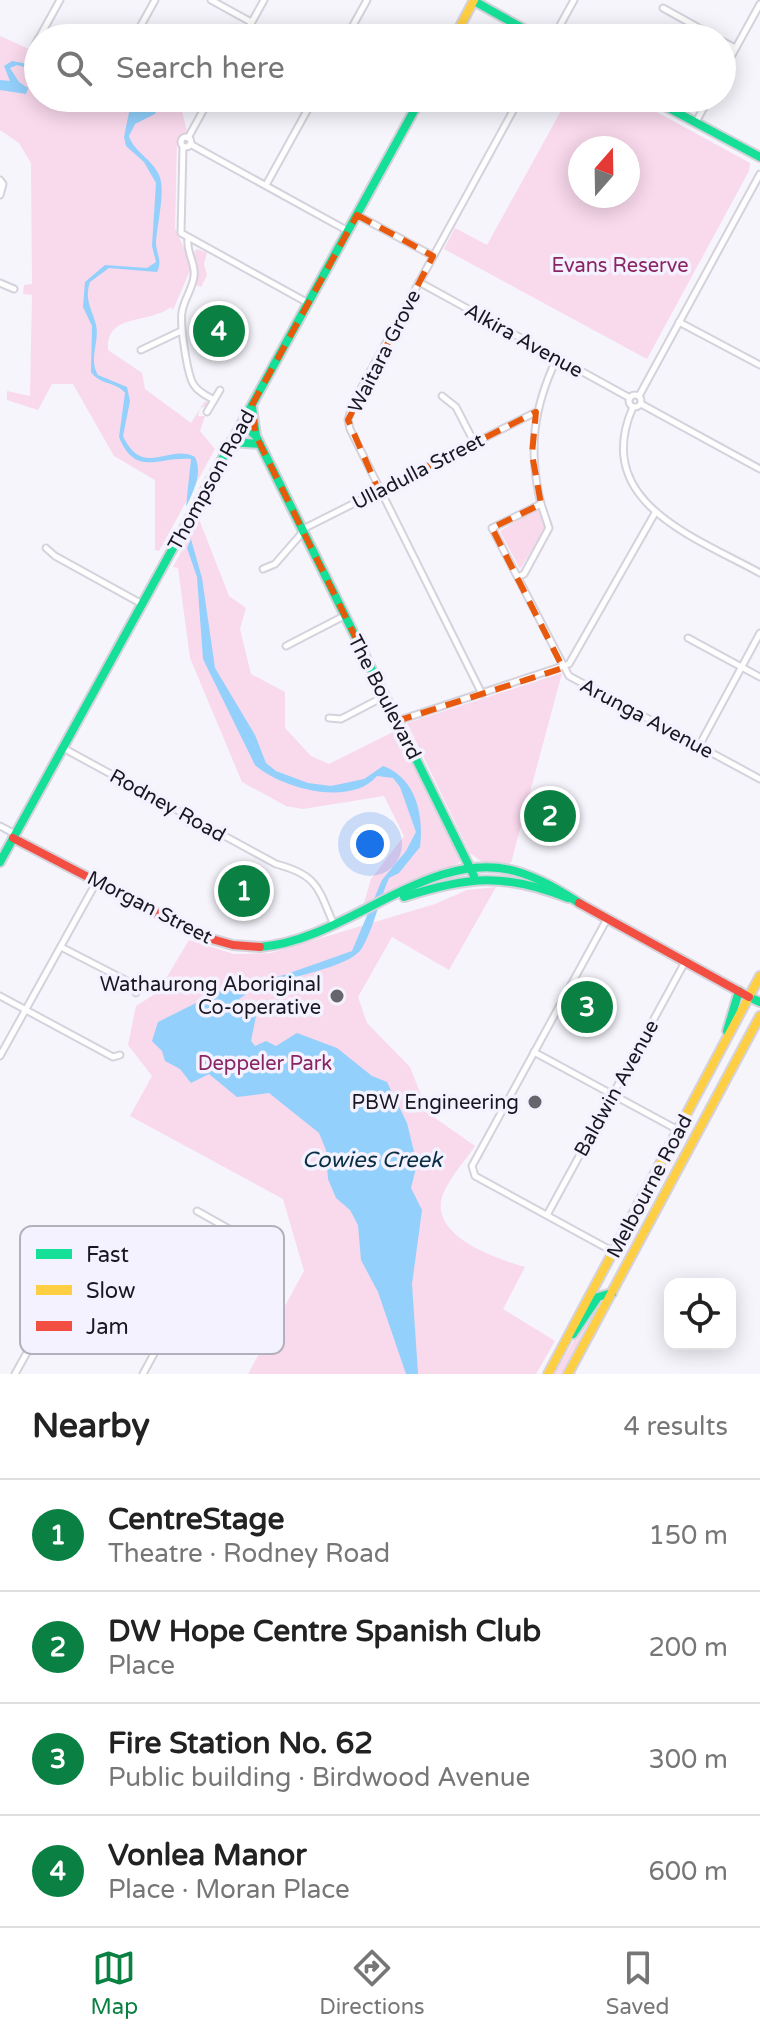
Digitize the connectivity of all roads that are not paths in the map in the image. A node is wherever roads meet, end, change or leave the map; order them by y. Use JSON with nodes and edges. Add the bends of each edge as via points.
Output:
{"nodes":[{"id":1,"x":60,"y":0,"type":"edge"},
{"id":2,"x":155,"y":0,"type":"edge"},
{"id":3,"x":211,"y":0,"type":"edge"},
{"id":4,"x":264,"y":0,"type":"edge"},
{"id":5,"x":367,"y":0,"type":"edge"},
{"id":6,"x":474,"y":0,"type":"edge"},
{"id":7,"x":574,"y":0,"type":"edge"},
{"id":8,"x":760,"y":4,"type":"edge"},
{"id":9,"x":663,"y":8,"type":"dead end"},
{"id":10,"x":251,"y":22,"type":"joint"},
{"id":11,"x":46,"y":24,"type":"edge"},
{"id":12,"x":142,"y":24,"type":"edge"},
{"id":13,"x":354,"y":24,"type":"edge"},
{"id":14,"x":461,"y":24,"type":"edge"},
{"id":15,"x":516,"y":24,"type":"edge"},
{"id":16,"x":561,"y":24,"type":"edge"},
{"id":17,"x":692,"y":24,"type":"edge"},
{"id":18,"x":736,"y":46,"type":"edge"},
{"id":19,"x":203,"y":112,"type":"edge"},
{"id":20,"x":306,"y":112,"type":"edge"},
{"id":21,"x":413,"y":112,"type":"edge"},
{"id":22,"x":512,"y":112,"type":"edge"},
{"id":23,"x":677,"y":112,"type":"edge"},
{"id":24,"x":701,"y":112,"type":"edge"},
{"id":25,"x":696,"y":122,"type":"junction"},
{"id":26,"x":187,"y":143,"type":"junction"},
{"id":27,"x":760,"y":160,"type":"edge"},
{"id":28,"x":760,"y":174,"type":"edge"},
{"id":29,"x":0,"y":180,"type":"edge"},
{"id":30,"x":266,"y":185,"type":"junction"},
{"id":31,"x":1,"y":193,"type":"edge"},
{"id":32,"x":357,"y":215,"type":"junction"},
{"id":33,"x":348,"y":231,"type":"junction"},
{"id":34,"x":188,"y":239,"type":"junction"},
{"id":35,"x":433,"y":256,"type":"junction"},
{"id":36,"x":419,"y":282,"type":"junction"},
{"id":37,"x":0,"y":283,"type":"edge"},
{"id":38,"x":14,"y":289,"type":"dead end"},
{"id":39,"x":308,"y":303,"type":"junction"},
{"id":40,"x":679,"y":322,"type":"junction"},
{"id":41,"x":181,"y":331,"type":"junction"},
{"id":42,"x":141,"y":350,"type":"dead end"},
{"id":43,"x":557,"y":358,"type":"junction"},
{"id":44,"x":760,"y":365,"type":"edge"},
{"id":45,"x":220,"y":390,"type":"dead end"},
{"id":46,"x":442,"y":396,"type":"dead end"},
{"id":47,"x":639,"y":396,"type":"junction"},
{"id":48,"x":630,"y":398,"type":"junction"},
{"id":49,"x":214,"y":400,"type":"junction"},
{"id":50,"x":641,"y":404,"type":"junction"},
{"id":51,"x":252,"y":405,"type":"junction"},
{"id":52,"x":633,"y":407,"type":"junction"},
{"id":53,"x":207,"y":412,"type":"dead end"},
{"id":54,"x":536,"y":412,"type":"junction"},
{"id":55,"x":242,"y":424,"type":"junction"},
{"id":56,"x":258,"y":440,"type":"junction"},
{"id":57,"x":231,"y":442,"type":"junction"},
{"id":58,"x":474,"y":442,"type":"junction"},
{"id":59,"x":760,"y":469,"type":"edge"},
{"id":60,"x":379,"y":491,"type":"junction"},
{"id":61,"x":541,"y":504,"type":"junction"},
{"id":62,"x":655,"y":513,"type":"junction"},
{"id":63,"x":301,"y":532,"type":"junction"},
{"id":64,"x":46,"y":548,"type":"dead end"},
{"id":65,"x":263,"y":569,"type":"dead end"},
{"id":66,"x":760,"y":573,"type":"edge"},
{"id":67,"x":518,"y":577,"type":"junction"},
{"id":68,"x":142,"y":604,"type":"junction"},
{"id":69,"x":344,"y":616,"type":"junction"},
{"id":70,"x":760,"y":633,"type":"edge"},
{"id":71,"x":688,"y":638,"type":"dead end"},
{"id":72,"x":286,"y":646,"type":"dead end"},
{"id":73,"x":742,"y":667,"type":"junction"},
{"id":74,"x":563,"y":668,"type":"junction"},
{"id":75,"x":760,"y":677,"type":"edge"},
{"id":76,"x":482,"y":694,"type":"junction"},
{"id":77,"x":385,"y":696,"type":"junction"},
{"id":78,"x":329,"y":718,"type":"dead end"},
{"id":79,"x":397,"y":721,"type":"junction"},
{"id":80,"x":699,"y":746,"type":"junction"},
{"id":81,"x":63,"y":748,"type":"junction"},
{"id":82,"x":760,"y":779,"type":"edge"},
{"id":83,"x":0,"y":826,"type":"edge"},
{"id":84,"x":14,"y":836,"type":"junction"},
{"id":85,"x":0,"y":862,"type":"edge"},
{"id":86,"x":471,"y":866,"type":"junction"},
{"id":87,"x":474,"y":876,"type":"junction"},
{"id":88,"x":97,"y":881,"type":"junction"},
{"id":89,"x":581,"y":904,"type":"junction"},
{"id":90,"x":383,"y":905,"type":"junction"},
{"id":91,"x":607,"y":919,"type":"junction"},
{"id":92,"x":334,"y":925,"type":"junction"},
{"id":93,"x":61,"y":947,"type":"junction"},
{"id":94,"x":686,"y":961,"type":"junction"},
{"id":95,"x":760,"y":976,"type":"edge"},
{"id":96,"x":739,"y":991,"type":"junction"},
{"id":97,"x":136,"y":993,"type":"dead end"},
{"id":98,"x":0,"y":996,"type":"edge"},
{"id":99,"x":749,"y":997,"type":"junction"},
{"id":100,"x":760,"y":1002,"type":"edge"},
{"id":101,"x":26,"y":1010,"type":"junction"},
{"id":102,"x":760,"y":1016,"type":"edge"},
{"id":103,"x":534,"y":1052,"type":"junction"},
{"id":104,"x":720,"y":1053,"type":"junction"},
{"id":105,"x":120,"y":1055,"type":"dead end"},
{"id":106,"x":0,"y":1056,"type":"edge"},
{"id":107,"x":613,"y":1095,"type":"junction"},
{"id":108,"x":679,"y":1131,"type":"junction"},
{"id":109,"x":197,"y":1211,"type":"dead end"},
{"id":110,"x":547,"y":1215,"type":"junction"},
{"id":111,"x":223,"y":1226,"type":"edge"},
{"id":112,"x":613,"y":1252,"type":"junction"},
{"id":113,"x":612,"y":1293,"type":"junction"},
{"id":114,"x":565,"y":1342,"type":"junction"},
{"id":115,"x":26,"y":1354,"type":"edge"},
{"id":116,"x":154,"y":1354,"type":"edge"},
{"id":117,"x":15,"y":1374,"type":"edge"},
{"id":118,"x":143,"y":1374,"type":"edge"},
{"id":119,"x":548,"y":1374,"type":"edge"},
{"id":120,"x":568,"y":1374,"type":"edge"}],
"edges":[{"from":1,"to":11,"type":"street"},
{"from":2,"to":12,"type":"street"},
{"from":3,"to":10,"type":"street"},
{"from":4,"to":10,"type":"street"},
{"from":5,"to":13,"type":"street"},
{"from":6,"to":14,"type":"main road"},
{"from":6,"to":15,"type":"main road"},
{"from":7,"to":16,"type":"street"},
{"from":8,"to":18,"type":"street"},
{"from":9,"to":17,"type":"street"},
{"from":19,"to":26,"type":"street"},
{"from":20,"to":30,"type":"street"},
{"from":21,"to":32,"type":"main road","name":"Thompson Road"},
{"from":22,"to":35,"type":"street","name":"Waitara Grove"},
{"from":23,"to":25,"type":"main road"},
{"from":24,"to":25,"type":"street"},
{"from":25,"to":27,"type":"main road"},
{"from":26,"to":30,"type":"street"},
{"from":26,"to":34,"type":"street","via":[[178,228]]},
{"from":28,"to":40,"type":"street"},
{"from":29,"to":31,"type":"street"},
{"from":30,"to":33,"type":"street"},
{"from":32,"to":33,"type":"main road","name":"Thompson Road"},
{"from":32,"to":35,"type":"street"},
{"from":33,"to":39,"type":"main road","name":"Thompson Road"},
{"from":34,"to":39,"type":"street"},
{"from":34,"to":41,"type":"street","via":[[194,273]]},
{"from":35,"to":36,"type":"street","name":"Waitara Grove"},
{"from":36,"to":43,"type":"street","name":"Alkira Avenue"},
{"from":36,"to":60,"type":"street","name":"Waitara Grove","via":[[348,420]]},
{"from":37,"to":38,"type":"street"},
{"from":39,"to":51,"type":"main road","name":"Thompson Road"},
{"from":40,"to":44,"type":"street"},
{"from":40,"to":47,"type":"street"},
{"from":41,"to":42,"type":"street"},
{"from":41,"to":49,"type":"street","via":[[190,378]]},
{"from":43,"to":48,"type":"street","name":"Alkira Avenue"},
{"from":43,"to":54,"type":"street"},
{"from":45,"to":49,"type":"street"},
{"from":46,"to":58,"type":"street","via":[[456,407]]},
{"from":47,"to":48,"type":"street"},
{"from":47,"to":50,"type":"street"},
{"from":48,"to":52,"type":"street"},
{"from":49,"to":53,"type":"street"},
{"from":50,"to":52,"type":"street"},
{"from":50,"to":59,"type":"street"},
{"from":51,"to":55,"type":"main road","name":"Thompson Road"},
{"from":51,"to":56,"type":"main road"},
{"from":52,"to":62,"type":"street","via":[[623,437],[626,469],[638,496]]},
{"from":54,"to":58,"type":"street","name":"Ulladulla Street"},
{"from":54,"to":61,"type":"street","via":[[532,454]]},
{"from":55,"to":56,"type":"main road","name":"The Boulevard"},
{"from":55,"to":57,"type":"main road","name":"Thompson Road"},
{"from":56,"to":57,"type":"main road"},
{"from":56,"to":63,"type":"main road","name":"The Boulevard"},
{"from":57,"to":68,"type":"main road","name":"Thompson Road"},
{"from":58,"to":60,"type":"street","name":"Ulladulla Street"},
{"from":60,"to":63,"type":"street","name":"Ulladulla Street"},
{"from":60,"to":76,"type":"street","name":"Waitara Grove"},
{"from":61,"to":67,"type":"street","via":[[549,528]]},
{"from":61,"to":67,"type":"street","via":[[491,528]]},
{"from":62,"to":66,"type":"street"},
{"from":62,"to":74,"type":"street","via":[[574,658]]},
{"from":63,"to":65,"type":"street","via":[[275,564]]},
{"from":63,"to":69,"type":"main road","name":"The Boulevard"},
{"from":64,"to":68,"type":"street"},
{"from":67,"to":74,"type":"street"},
{"from":68,"to":81,"type":"main road","name":"Thompson Road"},
{"from":69,"to":72,"type":"street"},
{"from":69,"to":77,"type":"main road","name":"The Boulevard"},
{"from":70,"to":73,"type":"street"},
{"from":71,"to":73,"type":"street"},
{"from":73,"to":75,"type":"street"},
{"from":73,"to":80,"type":"street"},
{"from":74,"to":76,"type":"street","name":"Arunga Avenue"},
{"from":74,"to":80,"type":"street","name":"Arunga Avenue"},
{"from":76,"to":79,"type":"street","name":"Arunga Avenue"},
{"from":77,"to":78,"type":"street","via":[[341,719]]},
{"from":77,"to":79,"type":"main road","name":"The Boulevard"},
{"from":79,"to":86,"type":"main road","name":"The Boulevard"},
{"from":80,"to":82,"type":"street","name":"Arunga Avenue"},
{"from":81,"to":84,"type":"main road","name":"Thompson Road"},
{"from":81,"to":92,"type":"street","name":"Rodney Road","via":[[276,864],[303,871],[318,887]]},
{"from":83,"to":84,"type":"street","name":"Morgan Street"},
{"from":84,"to":85,"type":"main road","name":"Thompson Road"},
{"from":84,"to":88,"type":"main road","name":"Morgan Street"},
{"from":86,"to":87,"type":"main road","name":"The Boulevard"},
{"from":86,"to":89,"type":"main road","via":[[530,873]]},
{"from":86,"to":90,"type":"main road","name":"Morgan Street","via":[[435,877]]},
{"from":87,"to":89,"type":"main road","via":[[521,879]]},
{"from":87,"to":90,"type":"main road","name":"Morgan Street"},
{"from":88,"to":92,"type":"main road","name":"Morgan Street","via":[[195,933],[229,945],[281,946]]},
{"from":88,"to":93,"type":"street"},
{"from":89,"to":91,"type":"main road"},
{"from":90,"to":92,"type":"main road","name":"Morgan Street"},
{"from":91,"to":94,"type":"main road"},
{"from":91,"to":103,"type":"street"},
{"from":93,"to":97,"type":"street","via":[[131,983]]},
{"from":93,"to":101,"type":"street"},
{"from":94,"to":96,"type":"main road"},
{"from":94,"to":107,"type":"street","name":"Baldwin Avenue"},
{"from":95,"to":99,"type":"main road","name":"Melbourne Road"},
{"from":96,"to":99,"type":"main road"},
{"from":96,"to":104,"type":"main road"},
{"from":98,"to":101,"type":"street"},
{"from":99,"to":100,"type":"main road"},
{"from":99,"to":104,"type":"main road","name":"Melbourne Road"},
{"from":101,"to":105,"type":"street","via":[[113,1057]]},
{"from":101,"to":106,"type":"street"},
{"from":102,"to":113,"type":"main road","name":"Melbourne Road"},
{"from":103,"to":107,"type":"street"},
{"from":103,"to":110,"type":"street","via":[[472,1170]]},
{"from":104,"to":108,"type":"main road","name":"Melbourne Road"},
{"from":107,"to":108,"type":"street"},
{"from":107,"to":110,"type":"street","name":"Baldwin Avenue"},
{"from":108,"to":112,"type":"main road","name":"Melbourne Road"},
{"from":109,"to":111,"type":"street"},
{"from":110,"to":112,"type":"street"},
{"from":112,"to":114,"type":"main road","name":"Melbourne Road"},
{"from":113,"to":114,"type":"main road","via":[[598,1297]]},
{"from":113,"to":120,"type":"main road","name":"Melbourne Road"},
{"from":114,"to":119,"type":"main road","name":"Melbourne Road"},
{"from":115,"to":117,"type":"street"},
{"from":116,"to":118,"type":"street"}]}
